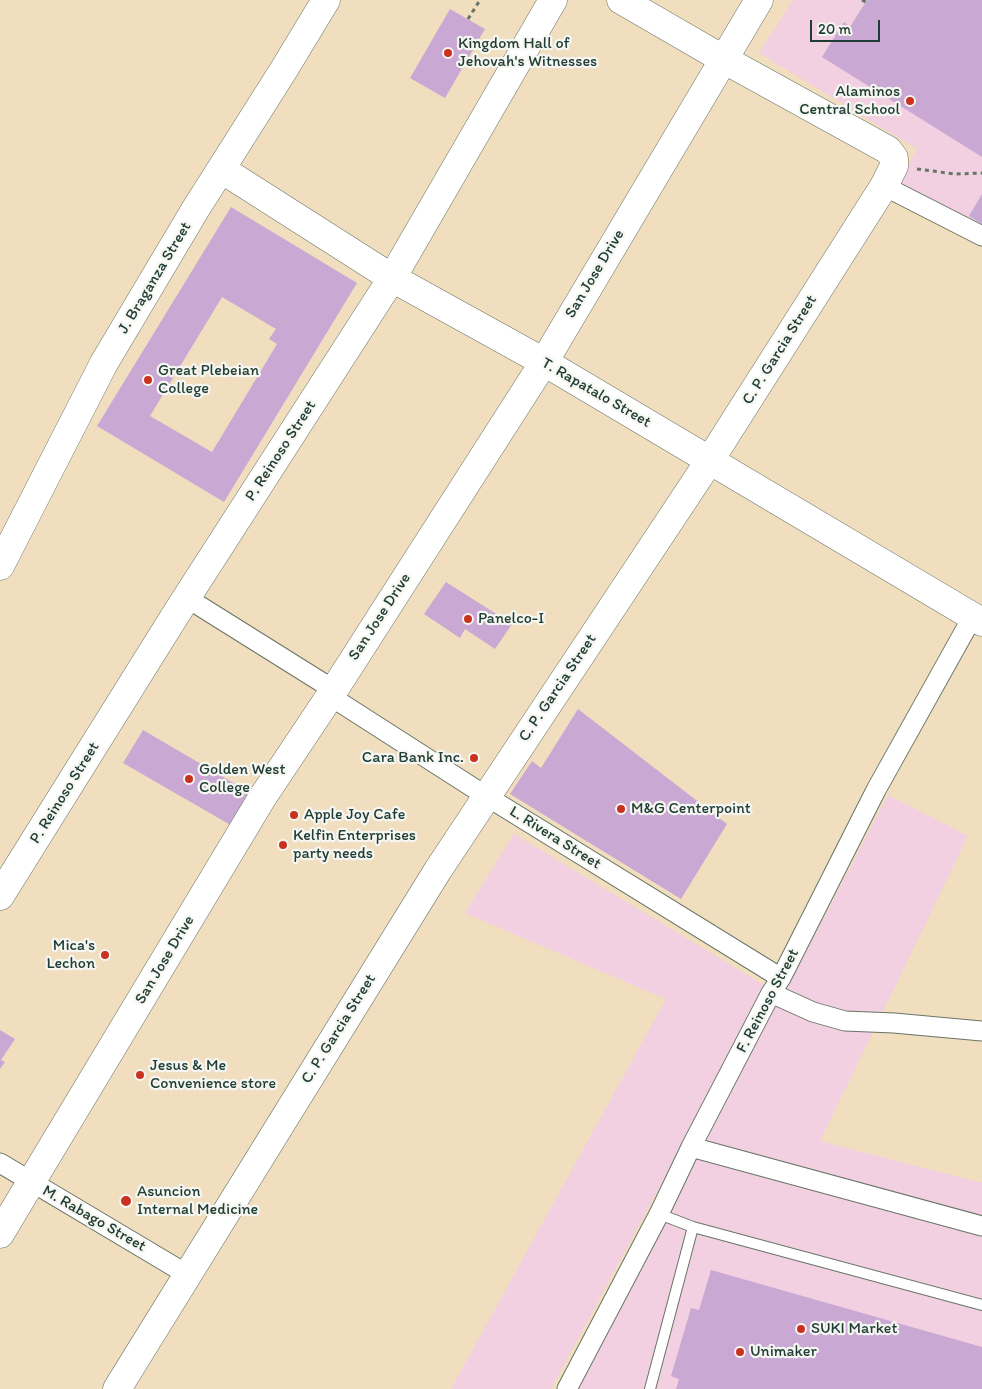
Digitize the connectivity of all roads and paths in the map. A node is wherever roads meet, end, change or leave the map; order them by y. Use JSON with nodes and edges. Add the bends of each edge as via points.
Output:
{"nodes":[{"id":1,"x":326,"y":0,"type":"edge"},
{"id":2,"x":480,"y":0,"type":"edge"},
{"id":3,"x":552,"y":0,"type":"edge"},
{"id":4,"x":621,"y":0,"type":"edge"},
{"id":5,"x":759,"y":0,"type":"edge"},
{"id":6,"x":468,"y":19,"type":"dead end"},
{"id":7,"x":723,"y":59,"type":"junction"},
{"id":8,"x":221,"y":169,"type":"junction"},
{"id":9,"x":982,"y":173,"type":"edge"},
{"id":10,"x":889,"y":176,"type":"junction"},
{"id":11,"x":982,"y":236,"type":"edge"},
{"id":12,"x":392,"y":278,"type":"junction"},
{"id":13,"x":544,"y":362,"type":"junction"},
{"id":14,"x":710,"y":460,"type":"junction"},
{"id":15,"x":0,"y":566,"type":"edge"},
{"id":16,"x":187,"y":598,"type":"junction"},
{"id":17,"x":977,"y":619,"type":"edge"},
{"id":18,"x":332,"y":693,"type":"junction"},
{"id":19,"x":486,"y":796,"type":"junction"},
{"id":20,"x":0,"y":896,"type":"edge"},
{"id":21,"x":776,"y":986,"type":"junction"},
{"id":22,"x":982,"y":1031,"type":"edge"},
{"id":23,"x":691,"y":1147,"type":"junction"},
{"id":24,"x":0,"y":1163,"type":"edge"},
{"id":25,"x":31,"y":1183,"type":"junction"},
{"id":26,"x":659,"y":1214,"type":"junction"},
{"id":27,"x":982,"y":1226,"type":"edge"},
{"id":28,"x":693,"y":1227,"type":"junction"},
{"id":29,"x":0,"y":1234,"type":"edge"},
{"id":30,"x":188,"y":1275,"type":"junction"},
{"id":31,"x":982,"y":1305,"type":"edge"},
{"id":32,"x":117,"y":1389,"type":"edge"},
{"id":33,"x":567,"y":1389,"type":"edge"},
{"id":34,"x":650,"y":1389,"type":"edge"}],
"edges":[{"from":1,"to":8,"type":"street","name":"J. Braganza Street"},
{"from":2,"to":6,"type":"path"},
{"from":3,"to":12,"type":"street","name":"P. Reinoso Street"},
{"from":4,"to":7,"type":"street"},
{"from":5,"to":7,"type":"street","name":"San Jose Drive"},
{"from":7,"to":10,"type":"street","via":[[888,150],[894,158]]},
{"from":7,"to":13,"type":"street","name":"San Jose Drive"},
{"from":8,"to":12,"type":"street","name":"T. Rapatalo Street"},
{"from":8,"to":15,"type":"street","name":"J. Braganza Street","via":[[104,364]]},
{"from":9,"to":10,"type":"path"},
{"from":10,"to":11,"type":"street"},
{"from":10,"to":14,"type":"street","name":"C. P. Garcia Street"},
{"from":12,"to":13,"type":"street","name":"T. Rapatalo Street"},
{"from":12,"to":16,"type":"street","name":"P. Reinoso Street"},
{"from":13,"to":14,"type":"street","name":"T. Rapatalo Street"},
{"from":13,"to":18,"type":"street","name":"San Jose Drive"},
{"from":14,"to":17,"type":"street","name":"T. Rapatalo Street"},
{"from":14,"to":19,"type":"street","name":"C. P. Garcia Street"},
{"from":16,"to":18,"type":"street","name":"L. Rivera Street"},
{"from":16,"to":20,"type":"street","name":"P. Reinoso Street"},
{"from":17,"to":21,"type":"street","name":"F. Reinoso Street","via":[[876,790]]},
{"from":18,"to":19,"type":"street","name":"L. Rivera Street"},
{"from":18,"to":25,"type":"street","name":"San Jose Drive","via":[[262,798]]},
{"from":19,"to":21,"type":"street","name":"L. Rivera Street"},
{"from":19,"to":30,"type":"street","name":"C. P. Garcia Street"},
{"from":21,"to":22,"type":"street","name":"L. Rivera Street","via":[[813,1012],[845,1021]]},
{"from":21,"to":23,"type":"street","name":"F. Reinoso Street"},
{"from":23,"to":26,"type":"street","name":"F. Reinoso Street"},
{"from":23,"to":27,"type":"street"},
{"from":24,"to":25,"type":"street","name":"M. Rabago Street"},
{"from":25,"to":29,"type":"street","name":"San Jose Drive"},
{"from":25,"to":30,"type":"street","name":"M. Rabago Street"},
{"from":26,"to":28,"type":"lane"},
{"from":26,"to":33,"type":"street","name":"F. Reinoso Street"},
{"from":28,"to":31,"type":"lane"},
{"from":28,"to":34,"type":"lane"},
{"from":30,"to":32,"type":"street","name":"C. P. Garcia Street"}]}
